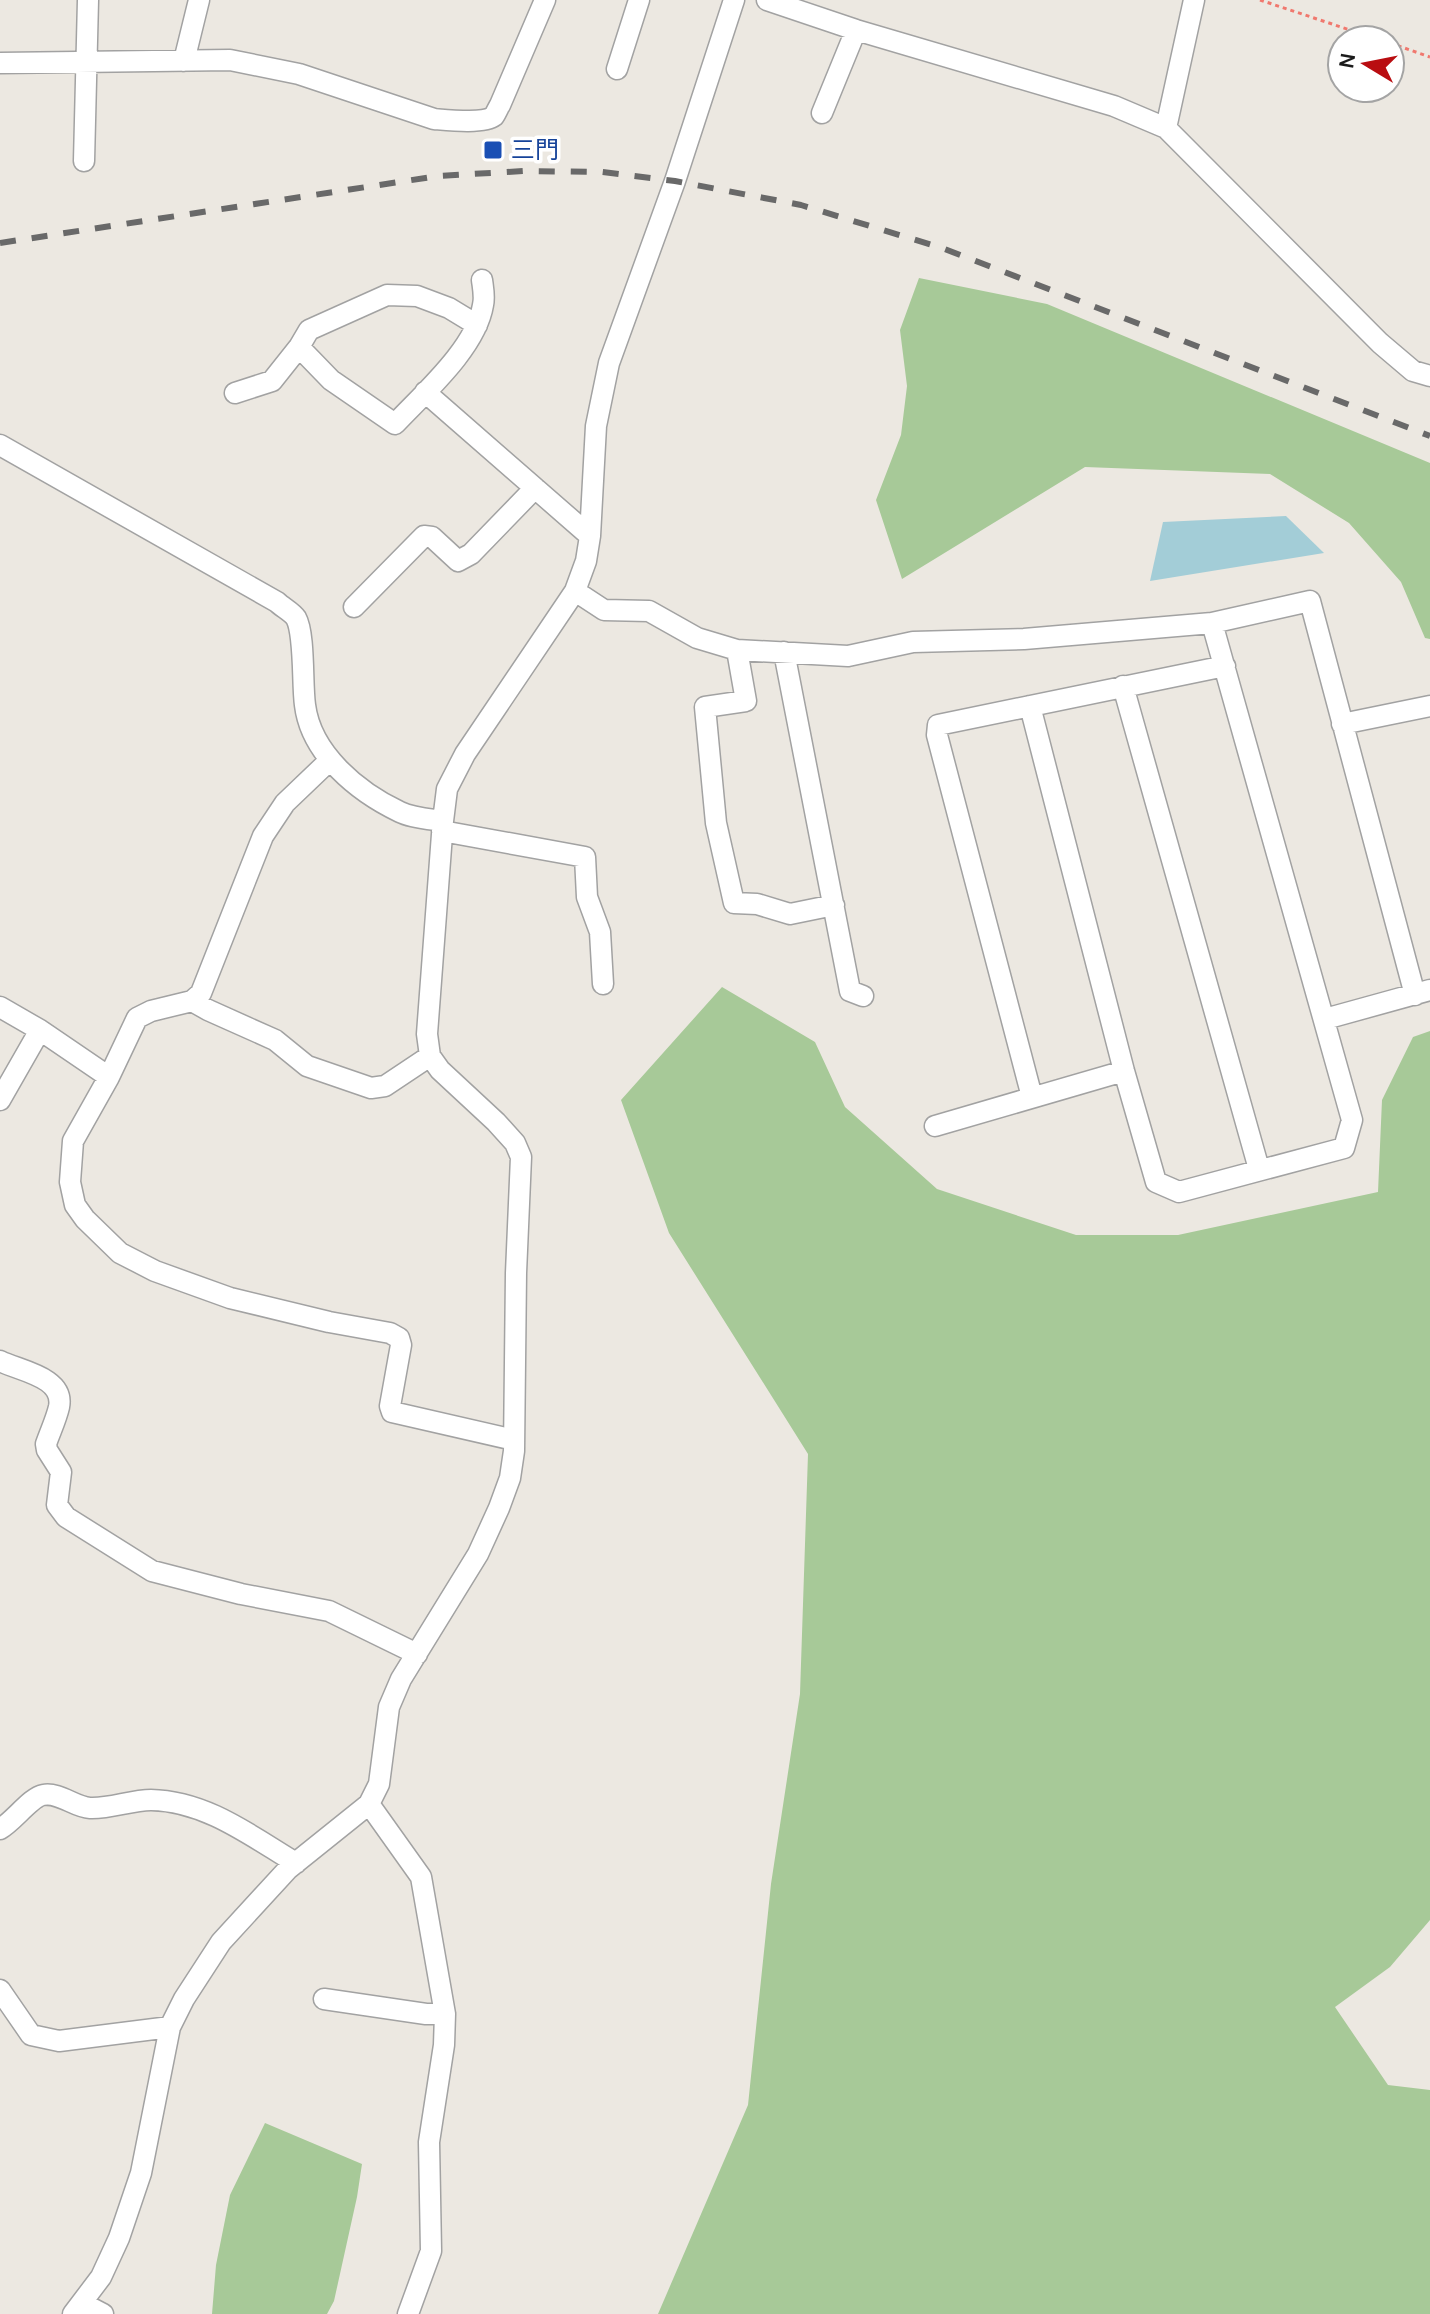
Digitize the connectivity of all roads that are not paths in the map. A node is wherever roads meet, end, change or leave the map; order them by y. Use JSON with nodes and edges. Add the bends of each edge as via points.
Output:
{"nodes":[{"id":1,"x":88,"y":0,"type":"edge"},
{"id":2,"x":199,"y":0,"type":"edge"},
{"id":3,"x":545,"y":0,"type":"edge"},
{"id":4,"x":639,"y":0,"type":"edge"},
{"id":5,"x":734,"y":0,"type":"edge"},
{"id":6,"x":767,"y":0,"type":"edge"},
{"id":7,"x":1194,"y":0,"type":"edge"},
{"id":8,"x":856,"y":30,"type":"junction"},
{"id":9,"x":184,"y":61,"type":"junction"},
{"id":10,"x":0,"y":63,"type":"edge"},
{"id":11,"x":87,"y":63,"type":"junction"},
{"id":12,"x":617,"y":69,"type":"dead end"},
{"id":13,"x":822,"y":113,"type":"dead end"},
{"id":14,"x":1166,"y":128,"type":"junction"},
{"id":15,"x":84,"y":161,"type":"dead end"},
{"id":16,"x":482,"y":280,"type":"dead end"},
{"id":17,"x":477,"y":325,"type":"junction"},
{"id":18,"x":299,"y":347,"type":"junction"},
{"id":19,"x":1430,"y":376,"type":"edge"},
{"id":20,"x":425,"y":392,"type":"junction"},
{"id":21,"x":235,"y":393,"type":"dead end"},
{"id":22,"x":0,"y":445,"type":"edge"},
{"id":23,"x":535,"y":488,"type":"junction"},
{"id":24,"x":590,"y":536,"type":"junction"},
{"id":25,"x":575,"y":591,"type":"junction"},
{"id":26,"x":354,"y":607,"type":"dead end"},
{"id":27,"x":1212,"y":623,"type":"junction"},
{"id":28,"x":737,"y":650,"type":"junction"},
{"id":29,"x":784,"y":652,"type":"junction"},
{"id":30,"x":1225,"y":666,"type":"junction"},
{"id":31,"x":1123,"y":686,"type":"junction"},
{"id":32,"x":1030,"y":706,"type":"junction"},
{"id":33,"x":1430,"y":706,"type":"edge"},
{"id":34,"x":1342,"y":724,"type":"junction"},
{"id":35,"x":329,"y":761,"type":"junction"},
{"id":36,"x":442,"y":826,"type":"junction"},
{"id":37,"x":834,"y":905,"type":"junction"},
{"id":38,"x":603,"y":984,"type":"dead end"},
{"id":39,"x":1422,"y":993,"type":"edge"},
{"id":40,"x":863,"y":996,"type":"dead end"},
{"id":41,"x":192,"y":1001,"type":"junction"},
{"id":42,"x":0,"y":1007,"type":"edge"},
{"id":43,"x":1325,"y":1019,"type":"junction"},
{"id":44,"x":40,"y":1030,"type":"junction"},
{"id":45,"x":430,"y":1056,"type":"junction"},
{"id":46,"x":1124,"y":1071,"type":"junction"},
{"id":47,"x":109,"y":1077,"type":"junction"},
{"id":48,"x":1032,"y":1097,"type":"junction"},
{"id":49,"x":0,"y":1100,"type":"edge"},
{"id":50,"x":935,"y":1126,"type":"dead end"},
{"id":51,"x":1259,"y":1169,"type":"junction"},
{"id":52,"x":0,"y":1361,"type":"edge"},
{"id":53,"x":514,"y":1440,"type":"junction"},
{"id":54,"x":417,"y":1654,"type":"junction"},
{"id":55,"x":369,"y":1804,"type":"junction"},
{"id":56,"x":0,"y":1829,"type":"edge"},
{"id":57,"x":296,"y":1863,"type":"junction"},
{"id":58,"x":0,"y":1990,"type":"edge"},
{"id":59,"x":324,"y":1999,"type":"dead end"},
{"id":60,"x":445,"y":2014,"type":"junction"},
{"id":61,"x":170,"y":2027,"type":"junction"},
{"id":62,"x":78,"y":2309,"type":"edge"},
{"id":63,"x":103,"y":2314,"type":"edge"},
{"id":64,"x":408,"y":2314,"type":"edge"}],
"edges":[{"from":1,"to":11,"type":"street"},
{"from":2,"to":9,"type":"street"},
{"from":3,"to":9,"type":"street","via":[[495,116],[486,119],[434,119],[299,74],[230,60]]},
{"from":4,"to":12,"type":"street"},
{"from":5,"to":24,"type":"street","via":[[609,363],[596,426]]},
{"from":6,"to":8,"type":"street"},
{"from":7,"to":14,"type":"street"},
{"from":8,"to":13,"type":"street"},
{"from":8,"to":14,"type":"street","via":[[1114,106]]},
{"from":9,"to":11,"type":"street"},
{"from":10,"to":11,"type":"street"},
{"from":11,"to":15,"type":"street"},
{"from":14,"to":19,"type":"street","via":[[1380,343],[1413,371]]},
{"from":16,"to":17,"type":"street","via":[[484,303]]},
{"from":17,"to":18,"type":"street","via":[[417,296],[387,295],[309,330]]},
{"from":17,"to":20,"type":"street","via":[[465,347]]},
{"from":18,"to":20,"type":"street","via":[[331,380],[395,424]]},
{"from":18,"to":21,"type":"street","via":[[272,381]]},
{"from":20,"to":23,"type":"street"},
{"from":22,"to":35,"type":"street","via":[[277,602],[295,618],[309,725]]},
{"from":23,"to":24,"type":"street"},
{"from":23,"to":26,"type":"street","via":[[458,561],[424,536]]},
{"from":24,"to":25,"type":"street"},
{"from":25,"to":28,"type":"street","via":[[604,610],[649,611],[697,638]]},
{"from":25,"to":36,"type":"street","via":[[465,754],[447,789]]},
{"from":27,"to":29,"type":"street","via":[[1024,639],[913,642],[848,656]]},
{"from":27,"to":30,"type":"street"},
{"from":27,"to":34,"type":"street","via":[[1310,601]]},
{"from":28,"to":29,"type":"street"},
{"from":28,"to":37,"type":"street","via":[[746,701],[705,707],[716,823],[734,903],[790,914]]},
{"from":29,"to":37,"type":"street"},
{"from":30,"to":31,"type":"street"},
{"from":30,"to":43,"type":"street"},
{"from":31,"to":32,"type":"street"},
{"from":31,"to":51,"type":"street"},
{"from":32,"to":46,"type":"street"},
{"from":32,"to":48,"type":"street","via":[[938,725],[937,735]]},
{"from":33,"to":34,"type":"street"},
{"from":34,"to":39,"type":"street"},
{"from":35,"to":36,"type":"street","via":[[402,814]]},
{"from":35,"to":41,"type":"street","via":[[285,803],[263,836],[201,993]]},
{"from":36,"to":38,"type":"street","via":[[585,857],[587,897],[600,932]]},
{"from":36,"to":45,"type":"street","via":[[427,1034]]},
{"from":37,"to":40,"type":"street","via":[[850,991]]},
{"from":39,"to":43,"type":"street"},
{"from":41,"to":45,"type":"street","via":[[275,1040],[307,1066],[371,1088],[385,1086]]},
{"from":41,"to":47,"type":"street","via":[[137,1018]]},
{"from":42,"to":44,"type":"street"},
{"from":43,"to":51,"type":"street","via":[[1352,1120],[1344,1148]]},
{"from":44,"to":47,"type":"street"},
{"from":44,"to":49,"type":"street"},
{"from":45,"to":53,"type":"street","via":[[515,1143],[521,1157]]},
{"from":46,"to":48,"type":"street"},
{"from":46,"to":51,"type":"street","via":[[1156,1182],[1179,1192]]},
{"from":47,"to":53,"type":"street","via":[[73,1141],[70,1182],[75,1205],[120,1253],[230,1298],[390,1333],[401,1345],[392,1412]]},
{"from":48,"to":50,"type":"street"},
{"from":52,"to":54,"type":"street","via":[[54,1386],[59,1395],[46,1444],[61,1472],[57,1505],[66,1517],[152,1571],[329,1611]]},
{"from":53,"to":54,"type":"street","via":[[510,1478],[478,1554]]},
{"from":54,"to":55,"type":"street","via":[[389,1707],[379,1784]]},
{"from":55,"to":57,"type":"street"},
{"from":55,"to":60,"type":"street","via":[[421,1877]]},
{"from":56,"to":57,"type":"street","via":[[44,1795],[89,1808],[173,1802],[198,1808]]},
{"from":57,"to":61,"type":"street","via":[[221,1942]]},
{"from":58,"to":61,"type":"street","via":[[31,2035],[59,2041]]},
{"from":59,"to":60,"type":"street"},
{"from":60,"to":64,"type":"street","via":[[429,2142],[431,2251]]},
{"from":61,"to":62,"type":"street","via":[[141,2173],[101,2277]]},
{"from":62,"to":63,"type":"street"}]}
